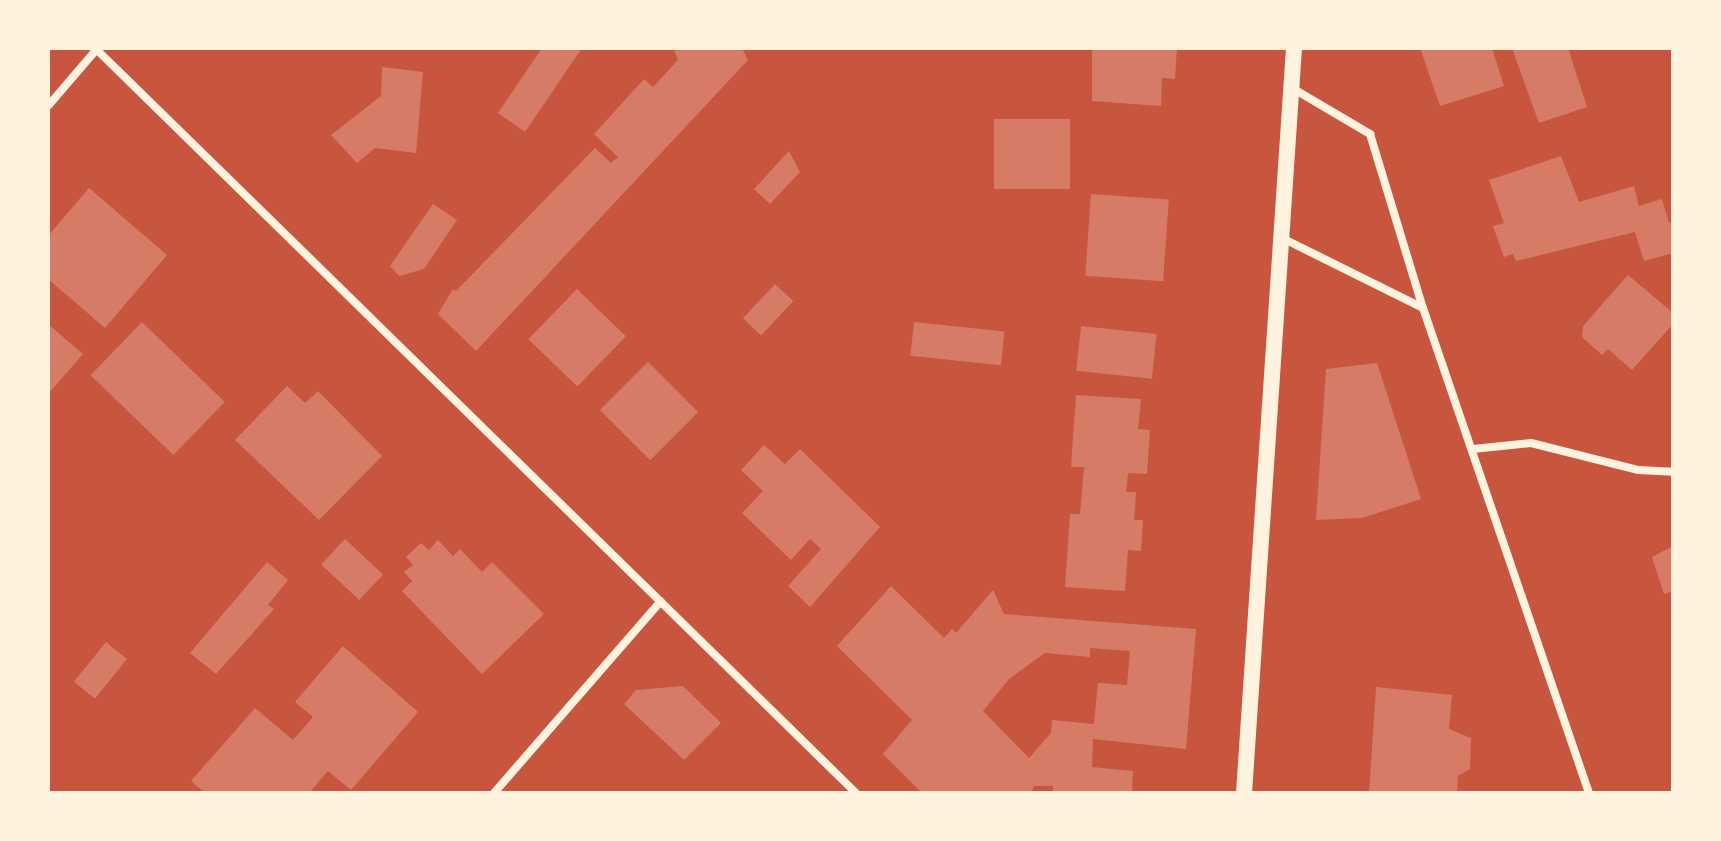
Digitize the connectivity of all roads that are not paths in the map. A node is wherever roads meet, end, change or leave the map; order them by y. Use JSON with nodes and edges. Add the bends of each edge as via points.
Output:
{"nodes":[{"id":1,"x":1294,"y":48,"type":"edge"},
{"id":2,"x":96,"y":49,"type":"edge"},
{"id":3,"x":1292,"y":88,"type":"junction"},
{"id":4,"x":48,"y":106,"type":"edge"},
{"id":5,"x":1284,"y":239,"type":"junction"},
{"id":6,"x":1423,"y":308,"type":"junction"},
{"id":7,"x":1473,"y":449,"type":"junction"},
{"id":8,"x":1673,"y":472,"type":"edge"},
{"id":9,"x":661,"y":601,"type":"junction"},
{"id":10,"x":494,"y":793,"type":"edge"},
{"id":11,"x":856,"y":793,"type":"edge"},
{"id":12,"x":1244,"y":793,"type":"edge"},
{"id":13,"x":1589,"y":793,"type":"edge"}],
"edges":[{"from":1,"to":3,"type":"main road"},
{"from":2,"to":4,"type":"street"},
{"from":2,"to":9,"type":"street"},
{"from":3,"to":5,"type":"main road"},
{"from":3,"to":6,"type":"street","via":[[1370,134]]},
{"from":5,"to":6,"type":"street"},
{"from":5,"to":12,"type":"main road"},
{"from":6,"to":7,"type":"street"},
{"from":7,"to":8,"type":"street","via":[[1531,443],[1638,470]]},
{"from":7,"to":13,"type":"street"},
{"from":9,"to":10,"type":"street"},
{"from":9,"to":11,"type":"street"}]}
